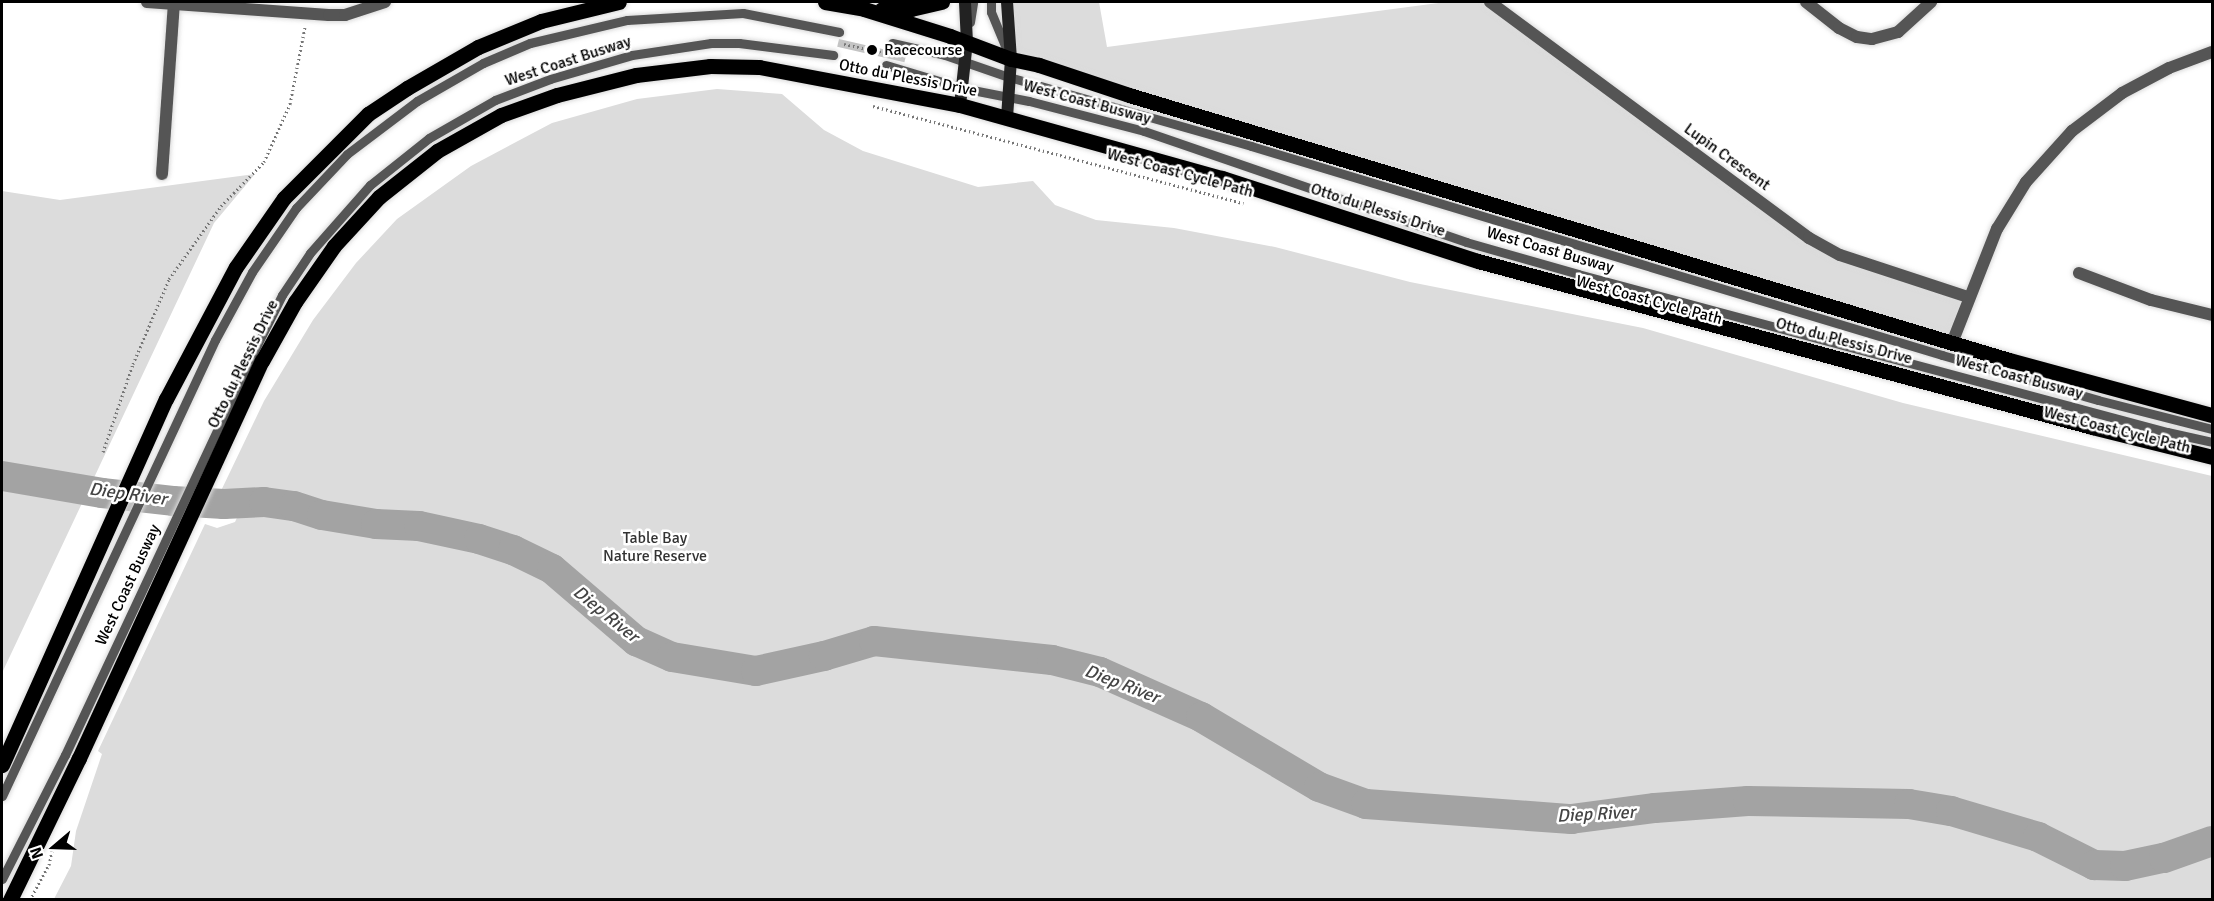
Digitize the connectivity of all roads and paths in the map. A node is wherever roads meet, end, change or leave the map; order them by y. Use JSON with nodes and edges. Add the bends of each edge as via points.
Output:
{"nodes":[{"id":1,"x":147,"y":2,"type":"edge"},
{"id":2,"x":385,"y":2,"type":"edge"},
{"id":3,"x":619,"y":2,"type":"edge"},
{"id":4,"x":825,"y":2,"type":"edge"},
{"id":5,"x":942,"y":2,"type":"edge"},
{"id":6,"x":965,"y":2,"type":"edge"},
{"id":7,"x":973,"y":2,"type":"edge"},
{"id":8,"x":991,"y":2,"type":"edge"},
{"id":9,"x":1007,"y":2,"type":"edge"},
{"id":10,"x":1490,"y":2,"type":"edge"},
{"id":11,"x":1806,"y":2,"type":"edge"},
{"id":12,"x":1931,"y":2,"type":"edge"},
{"id":13,"x":174,"y":4,"type":"junction"},
{"id":14,"x":864,"y":9,"type":"junction"},
{"id":15,"x":306,"y":22,"type":"dead end"},
{"id":16,"x":840,"y":32,"type":"dead end"},
{"id":17,"x":968,"y":42,"type":"junction"},
{"id":18,"x":892,"y":43,"type":"dead end"},
{"id":19,"x":2212,"y":52,"type":"edge"},
{"id":20,"x":833,"y":55,"type":"dead end"},
{"id":21,"x":1011,"y":59,"type":"junction"},
{"id":22,"x":964,"y":61,"type":"junction"},
{"id":23,"x":886,"y":65,"type":"dead end"},
{"id":24,"x":1009,"y":77,"type":"junction"},
{"id":25,"x":962,"y":88,"type":"junction"},
{"id":26,"x":1007,"y":96,"type":"junction"},
{"id":27,"x":871,"y":105,"type":"dead end"},
{"id":28,"x":960,"y":105,"type":"junction"},
{"id":29,"x":1007,"y":118,"type":"junction"},
{"id":30,"x":162,"y":174,"type":"dead end"},
{"id":31,"x":1250,"y":205,"type":"dead end"},
{"id":32,"x":2079,"y":273,"type":"dead end"},
{"id":33,"x":1968,"y":297,"type":"junction"},
{"id":34,"x":2212,"y":315,"type":"edge"},
{"id":35,"x":1952,"y":343,"type":"junction"},
{"id":36,"x":236,"y":403,"type":"junction"},
{"id":37,"x":2212,"y":415,"type":"edge"},
{"id":38,"x":2212,"y":429,"type":"edge"},
{"id":39,"x":2212,"y":442,"type":"edge"},
{"id":40,"x":104,"y":452,"type":"dead end"},
{"id":41,"x":2212,"y":457,"type":"edge"},
{"id":42,"x":20,"y":742,"type":"junction"},
{"id":43,"x":72,"y":757,"type":"junction"},
{"id":44,"x":2,"y":765,"type":"edge"},
{"id":45,"x":2,"y":796,"type":"edge"},
{"id":46,"x":2,"y":879,"type":"edge"},
{"id":47,"x":10,"y":900,"type":"edge"}],
"edges":[{"from":1,"to":13,"type":"street"},
{"from":2,"to":13,"type":"street","via":[[345,15]]},
{"from":3,"to":42,"type":"main road","via":[[541,21],[478,47],[407,87],[368,114],[284,198],[236,267],[166,399]]},
{"from":4,"to":14,"type":"main road","name":"Otto du Plessis Drive"},
{"from":5,"to":14,"type":"main road","via":[[898,10]]},
{"from":6,"to":17,"type":"main road"},
{"from":7,"to":17,"type":"lane"},
{"from":8,"to":21,"type":"lane"},
{"from":9,"to":21,"type":"main road"},
{"from":10,"to":33,"type":"street","name":"Lupin Crescent","via":[[1809,238],[1840,255]]},
{"from":11,"to":12,"type":"street","via":[[1839,27],[1857,37],[1872,39],[1898,32]]},
{"from":13,"to":30,"type":"street"},
{"from":14,"to":17,"type":"main road","name":"Otto du Plessis Drive"},
{"from":15,"to":40,"type":"path","via":[[290,104],[264,162],[221,206],[169,279],[133,364]]},
{"from":16,"to":42,"type":"lane","name":"West Coast Busway","via":[[743,13],[627,20],[530,44],[483,63],[417,101],[347,154],[296,208],[252,272],[215,340]]},
{"from":17,"to":21,"type":"main road","name":"Otto du Plessis Drive"},
{"from":17,"to":22,"type":"main road"},
{"from":18,"to":22,"type":"lane","name":"West Coast Busway"},
{"from":19,"to":33,"type":"street","via":[[2169,68],[2122,93],[2072,131],[2026,182],[1997,229]]},
{"from":20,"to":36,"type":"lane","name":"West Coast Busway","via":[[729,43],[632,55],[495,100],[429,138],[370,185],[310,253],[282,295]]},
{"from":21,"to":24,"type":"main road"},
{"from":21,"to":35,"type":"main road","name":"Otto du Plessis Drive"},
{"from":22,"to":24,"type":"lane","name":"West Coast Busway"},
{"from":22,"to":25,"type":"main road"},
{"from":23,"to":25,"type":"lane","name":"West Coast Busway"},
{"from":24,"to":26,"type":"main road"},
{"from":24,"to":38,"type":"lane","name":"West Coast Busway","via":[[1942,355]]},
{"from":25,"to":26,"type":"lane","name":"West Coast Busway"},
{"from":25,"to":28,"type":"main road"},
{"from":26,"to":29,"type":"main road"},
{"from":26,"to":39,"type":"lane","name":"West Coast Busway","via":[[1144,131],[1488,249]]},
{"from":27,"to":31,"type":"path","name":"West Coast Cycle Path"},
{"from":28,"to":29,"type":"main road","name":"Otto du Plessis Drive"},
{"from":28,"to":36,"type":"main road","name":"Otto du Plessis Drive","via":[[759,67],[710,66],[636,75],[557,95],[501,115],[437,151],[380,197],[334,246],[295,302]]},
{"from":29,"to":41,"type":"main road","name":"Otto du Plessis Drive","via":[[1222,178],[1478,261]]},
{"from":32,"to":34,"type":"street","via":[[2151,300]]},
{"from":33,"to":35,"type":"street"},
{"from":35,"to":37,"type":"main road","name":"Otto du Plessis Drive"},
{"from":36,"to":43,"type":"main road","name":"Otto du Plessis Drive"},
{"from":42,"to":44,"type":"main road"},
{"from":42,"to":45,"type":"lane","name":"West Coast Busway"},
{"from":43,"to":46,"type":"lane"},
{"from":43,"to":47,"type":"main road","name":"Otto du Plessis Drive"}]}
